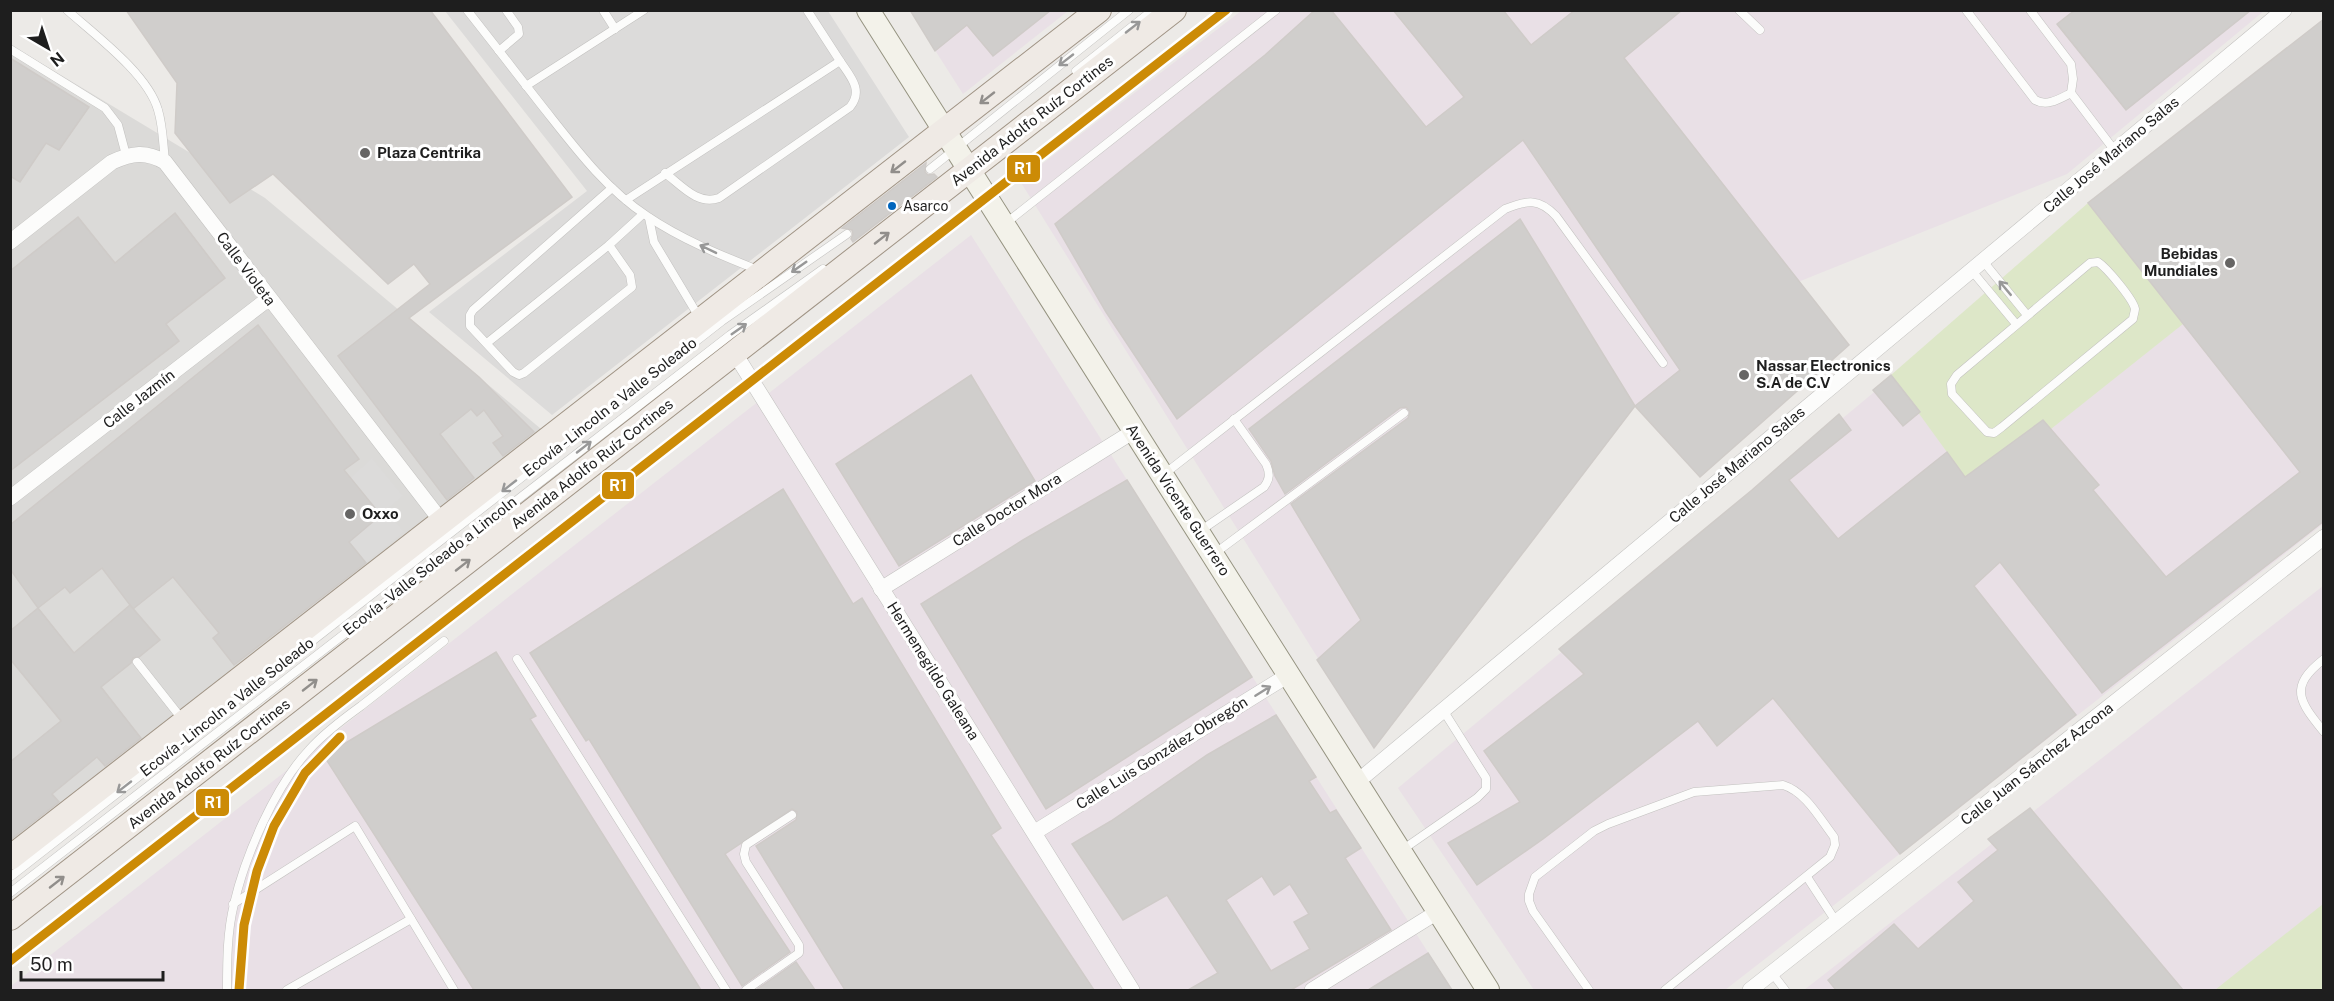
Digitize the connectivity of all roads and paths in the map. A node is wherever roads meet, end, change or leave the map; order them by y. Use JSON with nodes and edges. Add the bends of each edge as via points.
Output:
{"nodes":[{"id":1,"x":67,"y":10,"type":"edge"},
{"id":2,"x":467,"y":10,"type":"edge"},
{"id":3,"x":506,"y":10,"type":"edge"},
{"id":4,"x":603,"y":10,"type":"edge"},
{"id":5,"x":644,"y":10,"type":"edge"},
{"id":6,"x":807,"y":10,"type":"edge"},
{"id":7,"x":868,"y":10,"type":"edge"},
{"id":8,"x":1099,"y":10,"type":"edge"},
{"id":9,"x":1129,"y":10,"type":"edge"},
{"id":10,"x":1154,"y":10,"type":"edge"},
{"id":11,"x":1174,"y":10,"type":"edge"},
{"id":12,"x":1276,"y":10,"type":"edge"},
{"id":13,"x":1739,"y":10,"type":"edge"},
{"id":14,"x":1966,"y":10,"type":"edge"},
{"id":15,"x":2284,"y":10,"type":"edge"},
{"id":16,"x":2035,"y":12,"type":"edge"},
{"id":17,"x":615,"y":29,"type":"junction"},
{"id":18,"x":1760,"y":30,"type":"dead end"},
{"id":19,"x":10,"y":49,"type":"edge"},
{"id":20,"x":499,"y":51,"type":"junction"},
{"id":21,"x":840,"y":61,"type":"junction"},
{"id":22,"x":1072,"y":74,"type":"dead end"},
{"id":23,"x":526,"y":86,"type":"junction"},
{"id":24,"x":2070,"y":93,"type":"junction"},
{"id":25,"x":2115,"y":151,"type":"junction"},
{"id":26,"x":126,"y":155,"type":"junction"},
{"id":27,"x":960,"y":155,"type":"junction"},
{"id":28,"x":165,"y":162,"type":"junction"},
{"id":29,"x":930,"y":169,"type":"dead end"},
{"id":30,"x":665,"y":173,"type":"junction"},
{"id":31,"x":612,"y":188,"type":"junction"},
{"id":32,"x":626,"y":200,"type":"junction"},
{"id":33,"x":646,"y":216,"type":"junction"},
{"id":34,"x":1004,"y":225,"type":"junction"},
{"id":35,"x":847,"y":234,"type":"dead end"},
{"id":36,"x":10,"y":242,"type":"edge"},
{"id":37,"x":609,"y":245,"type":"junction"},
{"id":38,"x":827,"y":266,"type":"dead end"},
{"id":39,"x":1977,"y":266,"type":"junction"},
{"id":40,"x":761,"y":272,"type":"junction"},
{"id":41,"x":268,"y":299,"type":"junction"},
{"id":42,"x":2027,"y":315,"type":"junction"},
{"id":43,"x":701,"y":319,"type":"junction"},
{"id":44,"x":2016,"y":324,"type":"junction"},
{"id":45,"x":487,"y":343,"type":"junction"},
{"id":46,"x":734,"y":352,"type":"junction"},
{"id":47,"x":1663,"y":363,"type":"dead end"},
{"id":48,"x":1404,"y":413,"type":"dead end"},
{"id":49,"x":1234,"y":419,"type":"junction"},
{"id":50,"x":1134,"y":431,"type":"junction"},
{"id":51,"x":1162,"y":476,"type":"junction"},
{"id":52,"x":10,"y":498,"type":"edge"},
{"id":53,"x":442,"y":522,"type":"junction"},
{"id":54,"x":1198,"y":532,"type":"junction"},
{"id":55,"x":2324,"y":537,"type":"edge"},
{"id":56,"x":1213,"y":555,"type":"junction"},
{"id":57,"x":881,"y":589,"type":"junction"},
{"id":58,"x":444,"y":641,"type":"dead end"},
{"id":59,"x":517,"y":659,"type":"dead end"},
{"id":60,"x":2324,"y":659,"type":"edge"},
{"id":61,"x":137,"y":662,"type":"dead end"},
{"id":62,"x":1290,"y":674,"type":"junction"},
{"id":63,"x":1443,"y":710,"type":"junction"},
{"id":64,"x":185,"y":722,"type":"junction"},
{"id":65,"x":2324,"y":732,"type":"edge"},
{"id":66,"x":1357,"y":782,"type":"junction"},
{"id":67,"x":792,"y":815,"type":"dead end"},
{"id":68,"x":1035,"y":832,"type":"junction"},
{"id":69,"x":1401,"y":851,"type":"junction"},
{"id":70,"x":11,"y":858,"type":"edge"},
{"id":71,"x":10,"y":877,"type":"edge"},
{"id":72,"x":1807,"y":877,"type":"junction"},
{"id":73,"x":10,"y":893,"type":"edge"},
{"id":74,"x":233,"y":904,"type":"junction"},
{"id":75,"x":1438,"y":911,"type":"junction"},
{"id":76,"x":10,"y":918,"type":"edge"},
{"id":77,"x":411,"y":919,"type":"junction"},
{"id":78,"x":1837,"y":923,"type":"junction"},
{"id":79,"x":1772,"y":973,"type":"junction"},
{"id":80,"x":227,"y":990,"type":"edge"},
{"id":81,"x":287,"y":990,"type":"edge"},
{"id":82,"x":454,"y":990,"type":"edge"},
{"id":83,"x":726,"y":990,"type":"edge"},
{"id":84,"x":746,"y":990,"type":"edge"},
{"id":85,"x":1132,"y":990,"type":"edge"},
{"id":86,"x":1312,"y":990,"type":"edge"},
{"id":87,"x":1488,"y":990,"type":"edge"},
{"id":88,"x":1589,"y":990,"type":"edge"},
{"id":89,"x":1665,"y":990,"type":"edge"},
{"id":90,"x":1750,"y":990,"type":"edge"},
{"id":91,"x":1785,"y":990,"type":"edge"}],
"edges":[{"from":1,"to":28,"type":"lane","via":[[141,80],[158,109]]},
{"from":2,"to":20,"type":"lane"},
{"from":3,"to":20,"type":"lane","via":[[519,34]]},
{"from":4,"to":17,"type":"lane"},
{"from":5,"to":17,"type":"lane"},
{"from":6,"to":21,"type":"lane"},
{"from":7,"to":27,"type":"main road","name":"Avenida Vicente Guerrero"},
{"from":8,"to":27,"type":"main road","name":"Avenida Adolfo Ruíz Cortines","one_way":true},
{"from":9,"to":27,"type":"lane","one_way":true},
{"from":22,"to":10,"type":"lane","one_way":true},
{"from":11,"to":27,"type":"main road","name":"Avenida Adolfo Ruíz Cortines"},
{"from":12,"to":34,"type":"lane"},
{"from":13,"to":18,"type":"lane"},
{"from":14,"to":24,"type":"lane","via":[[2035,100],[2048,103]]},
{"from":15,"to":25,"type":"street","name":"Calle José Mariano Salas"},
{"from":16,"to":24,"type":"lane","via":[[2071,64]]},
{"from":17,"to":23,"type":"lane"},
{"from":19,"to":26,"type":"lane","via":[[105,108],[118,125]]},
{"from":20,"to":23,"type":"lane"},
{"from":21,"to":30,"type":"lane"},
{"from":21,"to":30,"type":"lane","via":[[856,85],[856,98],[850,107],[719,198],[705,202],[698,199]]},
{"from":23,"to":31,"type":"lane"},
{"from":24,"to":25,"type":"lane"},
{"from":25,"to":39,"type":"street","name":"Calle José Mariano Salas"},
{"from":26,"to":28,"type":"street","via":[[141,153]]},
{"from":26,"to":36,"type":"street"},
{"from":27,"to":29,"type":"lane"},
{"from":27,"to":34,"type":"main road","name":"Avenida Vicente Guerrero"},
{"from":27,"to":40,"type":"main road","name":"Avenida Adolfo Ruíz Cortines","one_way":true},
{"from":46,"to":27,"type":"main road","name":"Avenida Adolfo Ruíz Cortines","one_way":true},
{"from":28,"to":41,"type":"street","name":"Calle Violeta"},
{"from":30,"to":32,"type":"lane"},
{"from":31,"to":32,"type":"lane"},
{"from":31,"to":45,"type":"lane","via":[[473,310],[470,326]]},
{"from":32,"to":33,"type":"lane"},
{"from":33,"to":37,"type":"lane"},
{"from":40,"to":33,"type":"lane","one_way":true,"via":[[712,252]]},
{"from":33,"to":43,"type":"lane","via":[[654,242]]},
{"from":34,"to":50,"type":"main road","name":"Avenida Vicente Guerrero"},
{"from":35,"to":71,"type":"lane","name":"Ecovía - Lincoln a Valle Soleado","one_way":true,"via":[[722,321]]},
{"from":37,"to":45,"type":"lane"},
{"from":37,"to":45,"type":"lane","via":[[630,275],[628,291],[519,375]]},
{"from":73,"to":38,"type":"lane","name":"Ecovía - Valle Soleado a Lincoln","one_way":true,"via":[[721,342]]},
{"from":42,"to":39,"type":"lane","one_way":true},
{"from":39,"to":44,"type":"lane"},
{"from":39,"to":63,"type":"street","name":"Calle José Mariano Salas"},
{"from":40,"to":43,"type":"main road","name":"Avenida Adolfo Ruíz Cortines"},
{"from":41,"to":52,"type":"street","name":"Calle Jazmín"},
{"from":41,"to":53,"type":"street","name":"Calle Violeta"},
{"from":42,"to":44,"type":"lane"},
{"from":42,"to":44,"type":"lane","via":[[2090,263],[2098,262],[2135,310],[2133,319],[2002,427],[1994,433],[1987,432],[1952,394],[1951,384]]},
{"from":43,"to":53,"type":"main road","name":"Avenida Adolfo Ruíz Cortines"},
{"from":46,"to":57,"type":"street","name":"Hermenegildo Galeana"},
{"from":76,"to":46,"type":"main road","name":"Avenida Adolfo Ruíz Cortines","one_way":true},
{"from":47,"to":49,"type":"lane","via":[[1556,216],[1547,207],[1522,202],[1506,209]]},
{"from":48,"to":56,"type":"lane"},
{"from":49,"to":51,"type":"lane"},
{"from":49,"to":54,"type":"lane","via":[[1266,464],[1269,481]]},
{"from":50,"to":51,"type":"main road","name":"Avenida Vicente Guerrero"},
{"from":50,"to":57,"type":"street","name":"Calle Doctor Mora"},
{"from":51,"to":54,"type":"main road","name":"Avenida Vicente Guerrero"},
{"from":53,"to":64,"type":"main road","name":"Avenida Adolfo Ruíz Cortines"},
{"from":54,"to":56,"type":"main road","name":"Avenida Vicente Guerrero"},
{"from":55,"to":78,"type":"street","name":"Calle Juan Sánchez Azcona"},
{"from":56,"to":62,"type":"main road","name":"Avenida Vicente Guerrero"},
{"from":57,"to":68,"type":"street","name":"Hermenegildo Galeana"},
{"from":58,"to":74,"type":"lane","via":[[331,729],[290,772],[269,812]]},
{"from":59,"to":83,"type":"lane"},
{"from":60,"to":65,"type":"lane","via":[[2303,680],[2301,692],[2306,709]]},
{"from":61,"to":64,"type":"lane"},
{"from":62,"to":66,"type":"main road","name":"Avenida Vicente Guerrero"},
{"from":68,"to":62,"type":"street","name":"Calle Luis González Obregón","one_way":true},
{"from":63,"to":66,"type":"street","name":"Calle José Mariano Salas"},
{"from":63,"to":69,"type":"lane","via":[[1486,778],[1487,787]]},
{"from":64,"to":70,"type":"main road","name":"Avenida Adolfo Ruíz Cortines"},
{"from":66,"to":69,"type":"main road","name":"Avenida Vicente Guerrero"},
{"from":67,"to":84,"type":"lane","via":[[746,844],[744,854],[799,945],[799,953]]},
{"from":68,"to":85,"type":"street","name":"Hermenegildo Galeana"},
{"from":69,"to":75,"type":"main road","name":"Avenida Vicente Guerrero"},
{"from":72,"to":78,"type":"lane"},
{"from":72,"to":88,"type":"lane","via":[[1830,857],[1834,837],[1801,795],[1783,785],[1694,792],[1594,831],[1535,877],[1529,901]]},
{"from":72,"to":89,"type":"lane"},
{"from":74,"to":77,"type":"lane","via":[[355,826]]},
{"from":74,"to":80,"type":"lane"},
{"from":75,"to":86,"type":"street"},
{"from":75,"to":87,"type":"main road","name":"Avenida Vicente Guerrero"},
{"from":77,"to":81,"type":"lane"},
{"from":77,"to":82,"type":"lane"},
{"from":78,"to":79,"type":"street","name":"Calle Juan Sánchez Azcona"},
{"from":79,"to":90,"type":"street","name":"Calle Juan Sánchez Azcona"},
{"from":79,"to":91,"type":"lane"}]}
